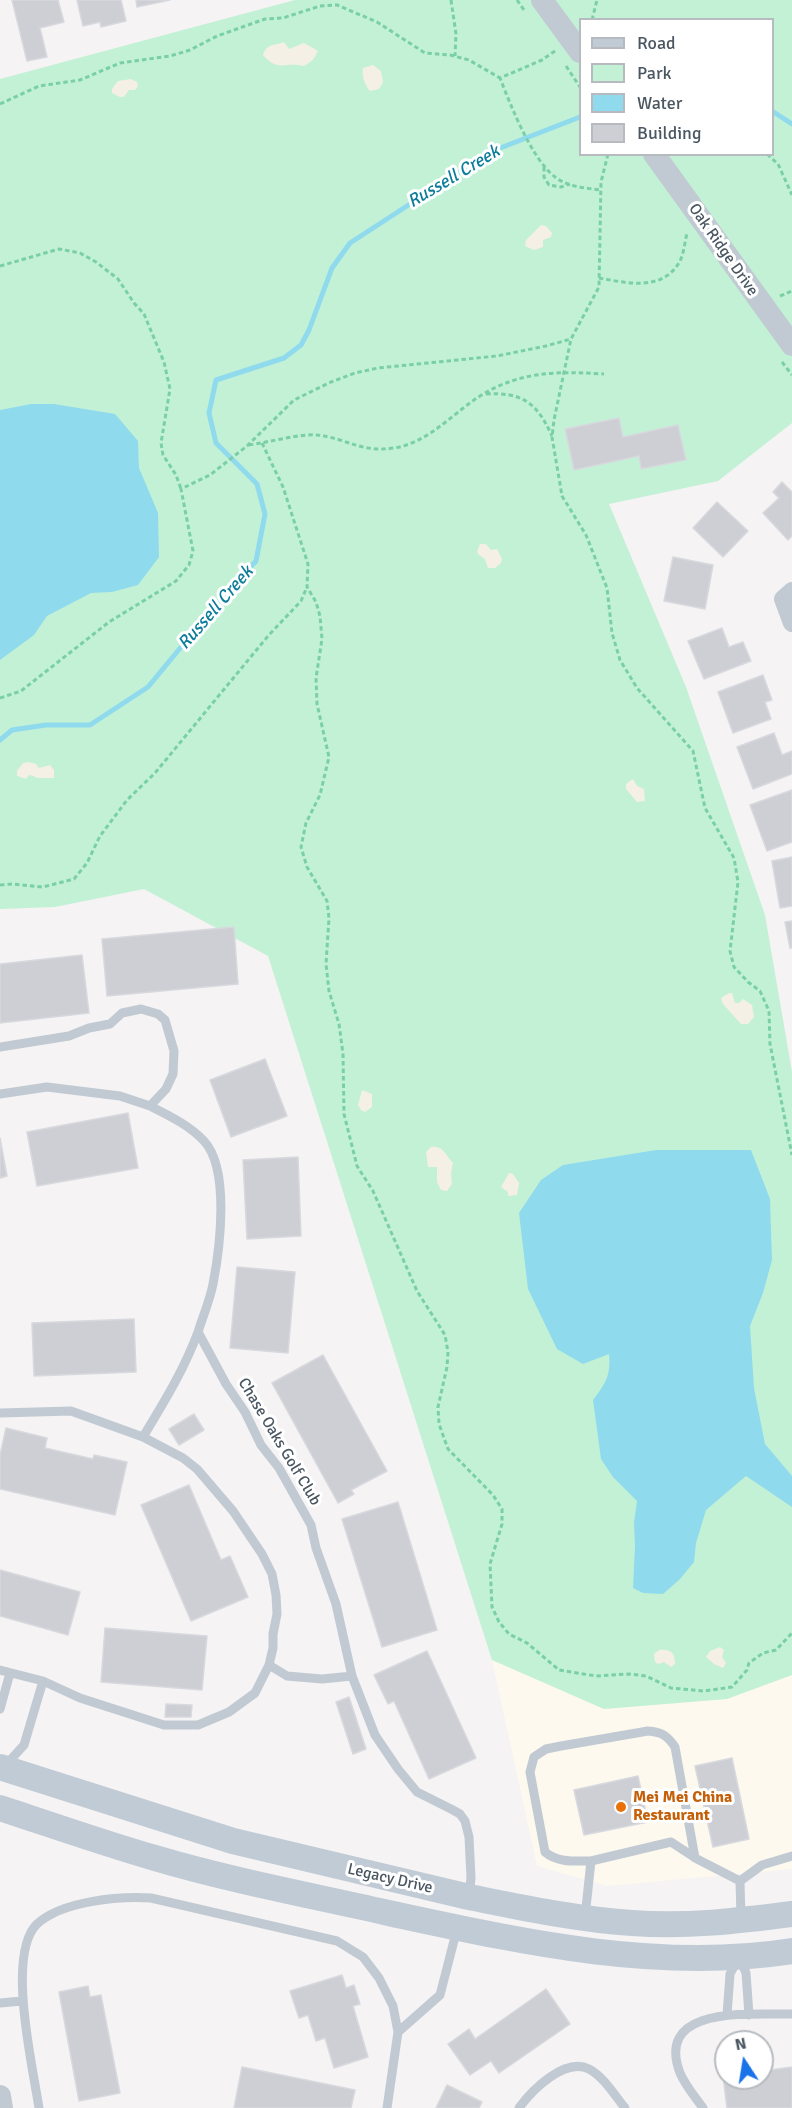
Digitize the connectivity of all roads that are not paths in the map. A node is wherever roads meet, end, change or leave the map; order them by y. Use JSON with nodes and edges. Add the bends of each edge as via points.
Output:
{"nodes":[{"id":1,"x":542,"y":0,"type":"edge"},
{"id":2,"x":571,"y":50,"type":"edge"},
{"id":3,"x":655,"y":156,"type":"edge"},
{"id":4,"x":792,"y":345,"type":"edge"},
{"id":5,"x":787,"y":595,"type":"edge"},
{"id":6,"x":792,"y":623,"type":"edge"},
{"id":7,"x":0,"y":1047,"type":"edge"},
{"id":8,"x":0,"y":1094,"type":"edge"},
{"id":9,"x":150,"y":1106,"type":"junction"},
{"id":10,"x":198,"y":1332,"type":"junction"},
{"id":11,"x":0,"y":1413,"type":"edge"},
{"id":12,"x":143,"y":1437,"type":"junction"},
{"id":13,"x":269,"y":1665,"type":"junction"},
{"id":14,"x":0,"y":1670,"type":"edge"},
{"id":15,"x":10,"y":1673,"type":"junction"},
{"id":16,"x":352,"y":1676,"type":"junction"},
{"id":17,"x":43,"y":1681,"type":"junction"},
{"id":18,"x":0,"y":1709,"type":"edge"},
{"id":19,"x":1,"y":1769,"type":"edge"},
{"id":20,"x":0,"y":1808,"type":"edge"},
{"id":21,"x":792,"y":1856,"type":"edge"},
{"id":22,"x":695,"y":1858,"type":"junction"},
{"id":23,"x":591,"y":1861,"type":"junction"},
{"id":24,"x":740,"y":1881,"type":"junction"},
{"id":25,"x":469,"y":1897,"type":"junction"},
{"id":26,"x":792,"y":1914,"type":"edge"},
{"id":27,"x":585,"y":1917,"type":"junction"},
{"id":28,"x":741,"y":1921,"type":"junction"},
{"id":29,"x":457,"y":1928,"type":"junction"},
{"id":30,"x":792,"y":1952,"type":"edge"},
{"id":31,"x":740,"y":1957,"type":"junction"},
{"id":32,"x":22,"y":2001,"type":"junction"},
{"id":33,"x":0,"y":2003,"type":"edge"},
{"id":34,"x":792,"y":2014,"type":"edge"},
{"id":35,"x":727,"y":2015,"type":"junction"},
{"id":36,"x":749,"y":2015,"type":"junction"},
{"id":37,"x":398,"y":2032,"type":"junction"},
{"id":38,"x":0,"y":2096,"type":"edge"},
{"id":39,"x":2,"y":2108,"type":"edge"},
{"id":40,"x":39,"y":2108,"type":"edge"},
{"id":41,"x":387,"y":2108,"type":"edge"},
{"id":42,"x":519,"y":2108,"type":"edge"},
{"id":43,"x":625,"y":2108,"type":"edge"},
{"id":44,"x":702,"y":2108,"type":"edge"}],
"edges":[{"from":1,"to":2,"type":"street","bridge":true},
{"from":3,"to":4,"type":"street","name":"Oak Ridge Drive"},
{"from":5,"to":6,"type":"street"},
{"from":7,"to":9,"type":"lane","via":[[69,1036],[110,1024],[122,1013],[131,1011],[141,1009],[158,1014],[165,1020],[174,1051],[174,1074]]},
{"from":8,"to":9,"type":"lane","via":[[47,1087],[120,1096]]},
{"from":9,"to":10,"type":"lane","via":[[175,1118],[204,1141],[214,1161],[220,1188],[221,1220],[213,1285]]},
{"from":10,"to":12,"type":"lane","via":[[176,1383]]},
{"from":10,"to":16,"type":"lane","name":"Chase Oaks Golf Club","via":[[311,1525],[336,1604]]},
{"from":11,"to":12,"type":"lane","via":[[71,1411]]},
{"from":12,"to":13,"type":"lane","via":[[197,1469],[233,1511],[262,1554],[272,1574],[277,1605]]},
{"from":13,"to":16,"type":"lane","via":[[287,1676]]},
{"from":13,"to":17,"type":"lane","via":[[255,1693],[229,1712],[198,1725],[164,1725],[80,1698]]},
{"from":14,"to":15,"type":"lane"},
{"from":15,"to":17,"type":"lane"},
{"from":15,"to":18,"type":"lane"},
{"from":16,"to":25,"type":"lane","name":"Chase Oaks Golf Club","via":[[375,1735],[398,1769],[417,1792],[460,1814],[465,1821],[471,1872]]},
{"from":17,"to":19,"type":"lane","via":[[24,1745]]},
{"from":19,"to":25,"type":"main road","name":"Legacy Drive","via":[[233,1841]]},
{"from":20,"to":29,"type":"main road","name":"Legacy Drive","via":[[156,1858]]},
{"from":21,"to":24,"type":"lane","via":[[762,1865]]},
{"from":22,"to":23,"type":"lane","via":[[671,1842]]},
{"from":22,"to":23,"type":"lane","via":[[675,1747],[660,1732],[648,1731],[546,1749],[534,1757],[530,1772],[545,1852],[570,1862]]},
{"from":22,"to":24,"type":"lane"},
{"from":23,"to":27,"type":"lane"},
{"from":24,"to":28,"type":"lane"},
{"from":25,"to":27,"type":"main road","name":"Legacy Drive"},
{"from":25,"to":29,"type":"main road"},
{"from":26,"to":28,"type":"main road","name":"Legacy Drive"},
{"from":27,"to":28,"type":"main road","name":"Legacy Drive","via":[[632,1923]]},
{"from":28,"to":31,"type":"main road"},
{"from":29,"to":31,"type":"main road","name":"Legacy Drive","via":[[614,1954]]},
{"from":29,"to":37,"type":"lane","via":[[440,1995]]},
{"from":30,"to":31,"type":"main road","name":"Legacy Drive"},
{"from":31,"to":35,"type":"lane","via":[[730,1974]]},
{"from":31,"to":36,"type":"lane","via":[[746,1973]]},
{"from":32,"to":33,"type":"lane"},
{"from":32,"to":37,"type":"lane","via":[[24,1956],[36,1925],[53,1913],[82,1905],[130,1897],[152,1898],[337,1941],[363,1957],[379,1978],[393,2006]]},
{"from":32,"to":40,"type":"lane"},
{"from":34,"to":36,"type":"lane"},
{"from":35,"to":36,"type":"lane"},
{"from":35,"to":44,"type":"lane","via":[[690,2026],[676,2048],[681,2076]]},
{"from":37,"to":41,"type":"lane"},
{"from":38,"to":39,"type":"street"},
{"from":42,"to":43,"type":"lane","via":[[550,2078],[574,2066],[588,2068],[597,2075]]}]}
